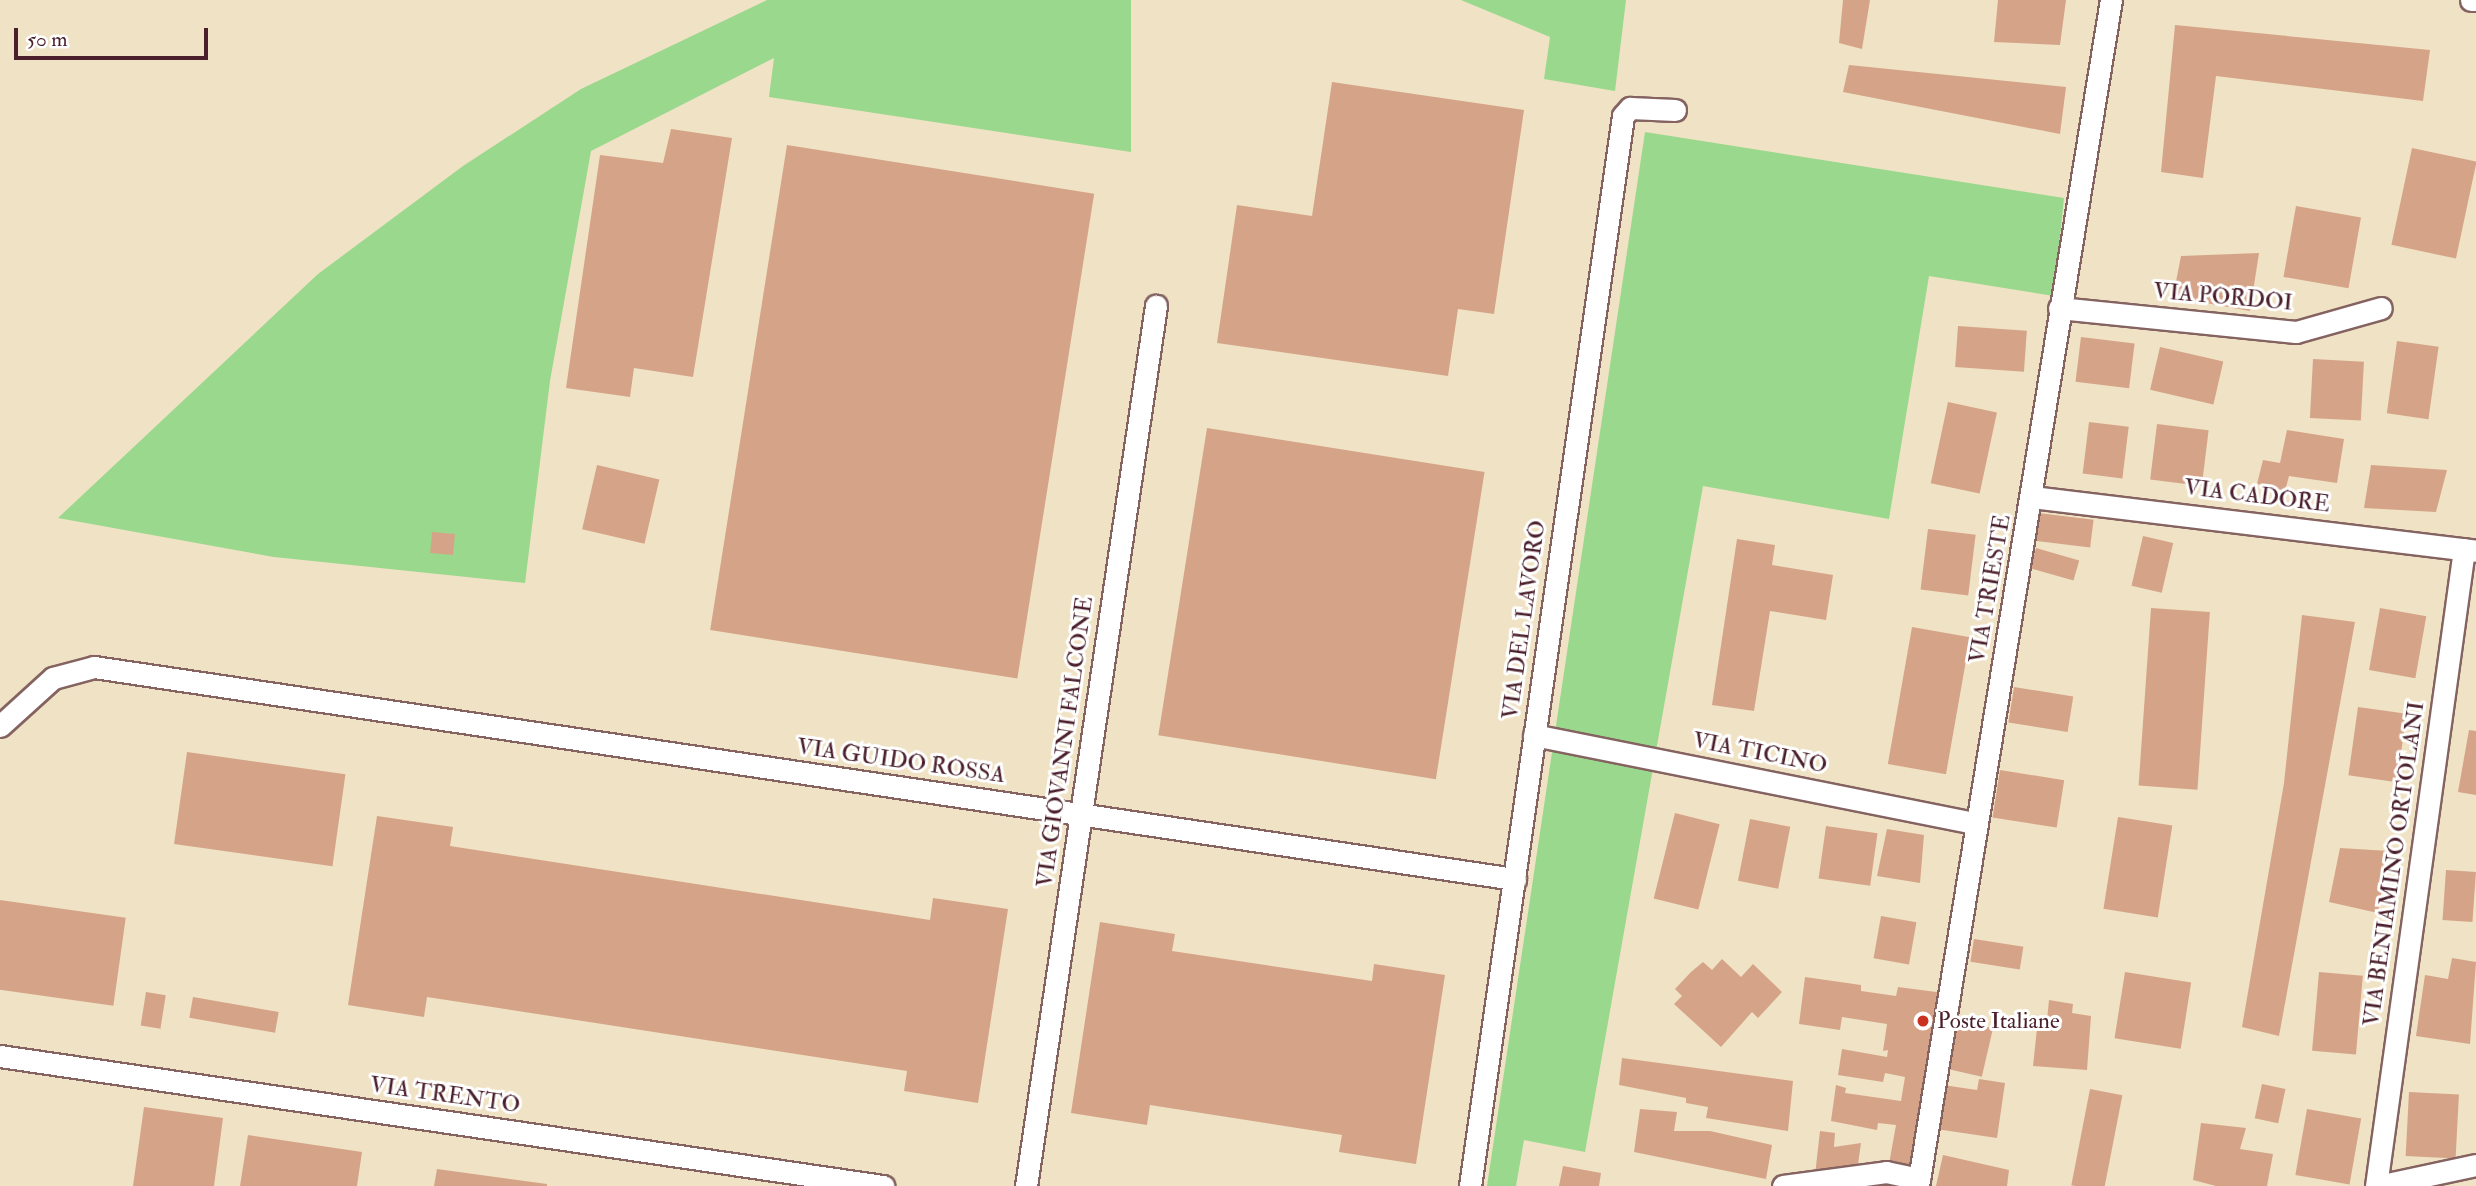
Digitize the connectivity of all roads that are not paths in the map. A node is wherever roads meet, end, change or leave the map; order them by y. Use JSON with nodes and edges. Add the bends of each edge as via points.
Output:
{"nodes":[{"id":1,"x":2111,"y":0,"type":"edge"},
{"id":2,"x":1675,"y":110,"type":"dead end"},
{"id":3,"x":1156,"y":306,"type":"dead end"},
{"id":4,"x":2059,"y":308,"type":"junction"},
{"id":5,"x":2381,"y":308,"type":"dead end"},
{"id":6,"x":2032,"y":497,"type":"junction"},
{"id":7,"x":2470,"y":550,"type":"edge"},
{"id":8,"x":0,"y":726,"type":"edge"},
{"id":9,"x":1534,"y":735,"type":"junction"},
{"id":10,"x":1081,"y":813,"type":"junction"},
{"id":11,"x":1976,"y":822,"type":"junction"},
{"id":12,"x":1515,"y":879,"type":"junction"},
{"id":13,"x":0,"y":1056,"type":"edge"},
{"id":14,"x":2476,"y":1165,"type":"edge"},
{"id":15,"x":1918,"y":1182,"type":"edge"},
{"id":16,"x":883,"y":1186,"type":"edge"},
{"id":17,"x":1026,"y":1186,"type":"edge"},
{"id":18,"x":1470,"y":1186,"type":"edge"},
{"id":19,"x":1783,"y":1186,"type":"edge"},
{"id":20,"x":2377,"y":1186,"type":"edge"}],
"edges":[{"from":1,"to":4,"type":"street","name":"VIA TRIESTE"},
{"from":2,"to":9,"type":"street","name":"VIA DEL LAVORO","via":[[1630,108],[1623,116]]},
{"from":3,"to":10,"type":"street","name":"VIA GIOVANNI FALCONE"},
{"from":4,"to":5,"type":"street","name":"VIA PORDOI","via":[[2283,331]]},
{"from":4,"to":6,"type":"street","name":"VIA TRIESTE"},
{"from":6,"to":7,"type":"street","name":"VIA CADORE"},
{"from":6,"to":11,"type":"street","name":"VIA TRIESTE"},
{"from":7,"to":20,"type":"street","name":"VIA BENIAMINO ORTOLANI"},
{"from":8,"to":10,"type":"street","name":"VIA GUIDO ROSSA","via":[[54,678],[94,667]]},
{"from":9,"to":11,"type":"street","name":"VIA TICINO"},
{"from":9,"to":12,"type":"street","name":"VIA DEL LAVORO"},
{"from":10,"to":12,"type":"street","name":"VIA GUIDO ROSSA"},
{"from":10,"to":17,"type":"street","name":"VIA GIOVANNI FALCONE"},
{"from":11,"to":15,"type":"street","name":"VIA TRIESTE"},
{"from":12,"to":18,"type":"street","name":"VIA DEL LAVORO"},
{"from":13,"to":16,"type":"street","name":"VIA TRENTO"},
{"from":14,"to":20,"type":"street"},
{"from":15,"to":19,"type":"street","via":[[1886,1172]]}]}
